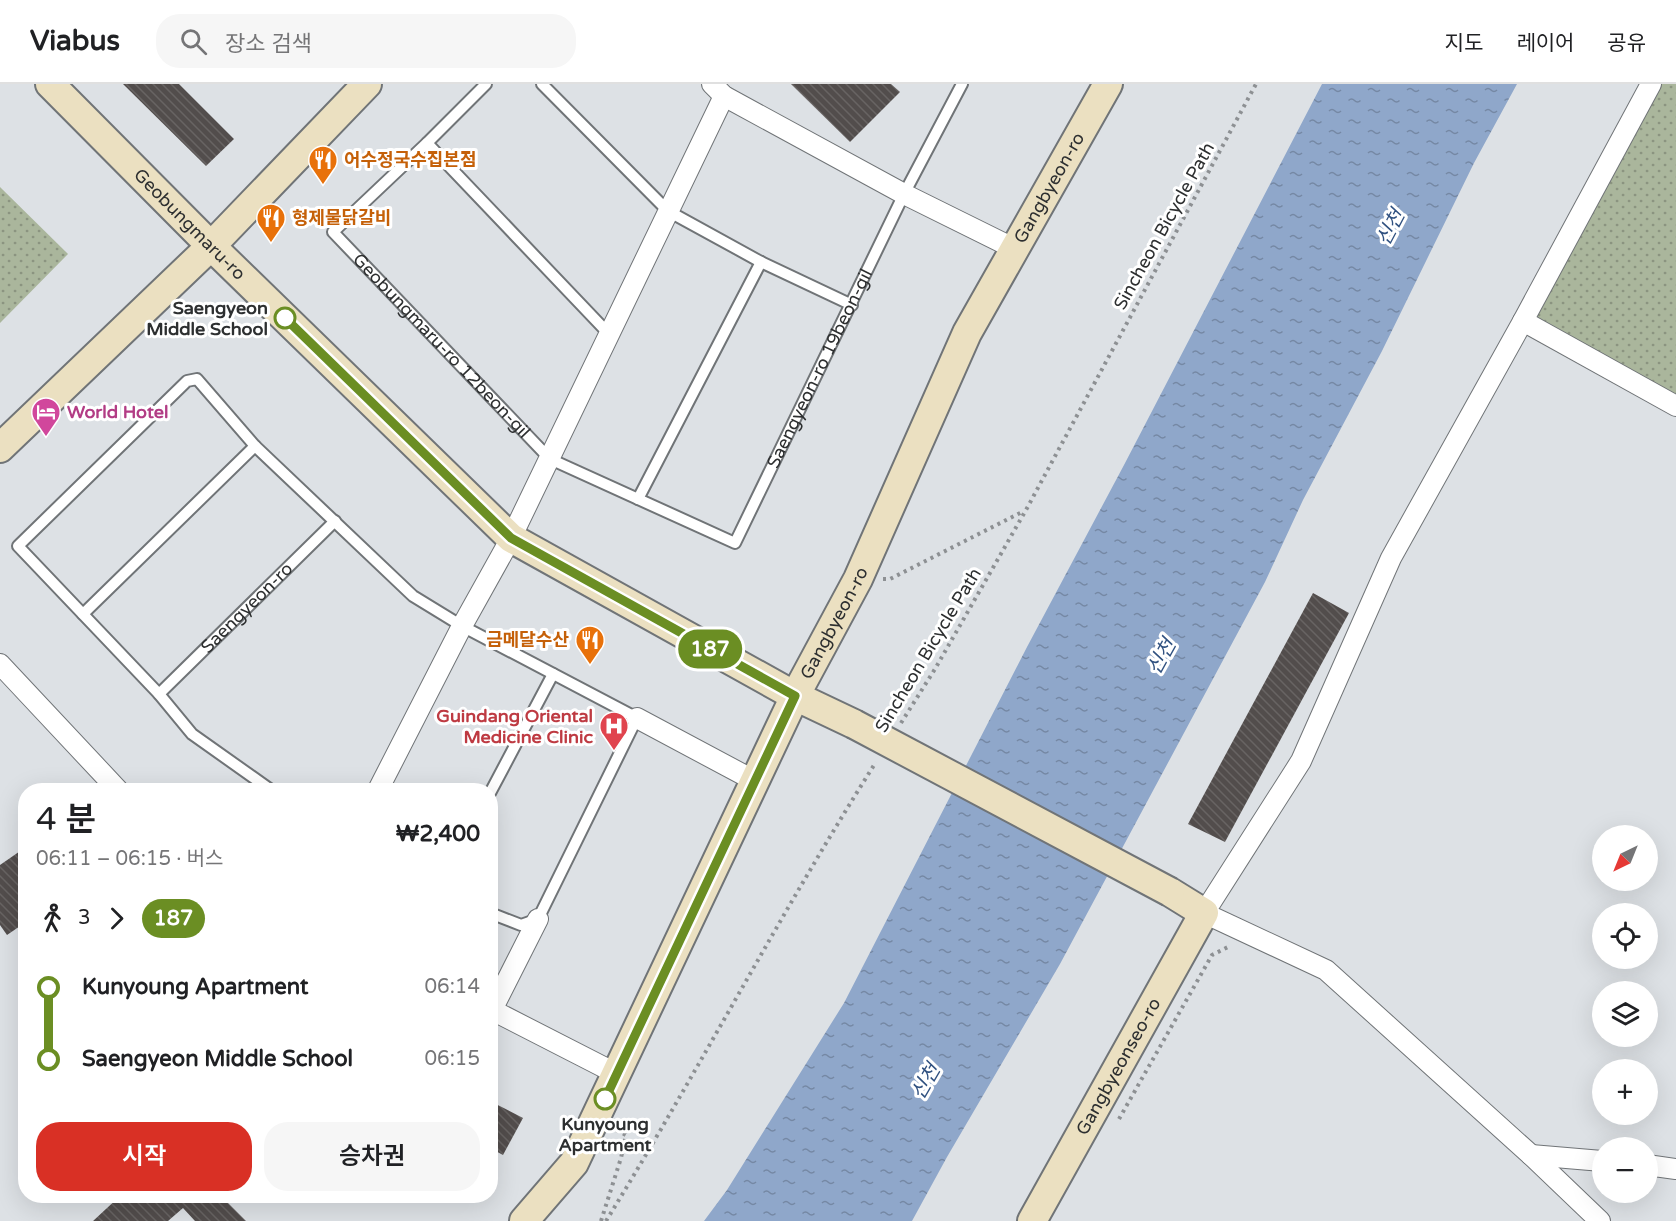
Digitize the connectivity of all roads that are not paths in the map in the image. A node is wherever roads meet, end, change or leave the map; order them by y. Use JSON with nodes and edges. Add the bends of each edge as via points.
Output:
{"nodes":[{"id":1,"x":50,"y":84,"type":"edge"},
{"id":2,"x":367,"y":84,"type":"edge"},
{"id":3,"x":486,"y":84,"type":"edge"},
{"id":4,"x":542,"y":84,"type":"edge"},
{"id":5,"x":962,"y":84,"type":"edge"},
{"id":6,"x":1108,"y":84,"type":"edge"},
{"id":7,"x":1651,"y":84,"type":"edge"},
{"id":8,"x":718,"y":90,"type":"edge"},
{"id":9,"x":427,"y":143,"type":"junction"},
{"id":10,"x":904,"y":194,"type":"junction"},
{"id":11,"x":668,"y":211,"type":"junction"},
{"id":12,"x":211,"y":246,"type":"junction"},
{"id":13,"x":1015,"y":249,"type":"junction"},
{"id":14,"x":761,"y":262,"type":"junction"},
{"id":15,"x":852,"y":305,"type":"junction"},
{"id":16,"x":1523,"y":321,"type":"junction"},
{"id":17,"x":609,"y":334,"type":"junction"},
{"id":18,"x":1676,"y":406,"type":"edge"},
{"id":19,"x":255,"y":446,"type":"junction"},
{"id":20,"x":0,"y":448,"type":"edge"},
{"id":21,"x":550,"y":459,"type":"junction"},
{"id":22,"x":638,"y":499,"type":"junction"},
{"id":23,"x":335,"y":521,"type":"junction"},
{"id":24,"x":511,"y":538,"type":"junction"},
{"id":25,"x":735,"y":543,"type":"joint"},
{"id":26,"x":83,"y":614,"type":"junction"},
{"id":27,"x":462,"y":626,"type":"junction"},
{"id":28,"x":0,"y":664,"type":"edge"},
{"id":29,"x":553,"y":674,"type":"junction"},
{"id":30,"x":159,"y":694,"type":"junction"},
{"id":31,"x":795,"y":696,"type":"junction"},
{"id":32,"x":637,"y":718,"type":"junction"},
{"id":33,"x":755,"y":781,"type":"junction"},
{"id":34,"x":111,"y":783,"type":"edge"},
{"id":35,"x":262,"y":783,"type":"edge"},
{"id":36,"x":382,"y":783,"type":"edge"},
{"id":37,"x":495,"y":783,"type":"edge"},
{"id":38,"x":1204,"y":914,"type":"junction"},
{"id":39,"x":498,"y":916,"type":"edge"},
{"id":40,"x":538,"y":918,"type":"junction"},
{"id":41,"x":498,"y":996,"type":"edge"},
{"id":42,"x":498,"y":1014,"type":"edge"},
{"id":43,"x":617,"y":1074,"type":"junction"},
{"id":44,"x":1531,"y":1155,"type":"junction"},
{"id":45,"x":1592,"y":1160,"type":"edge"},
{"id":46,"x":1658,"y":1167,"type":"edge"},
{"id":47,"x":1676,"y":1169,"type":"edge"},
{"id":48,"x":524,"y":1221,"type":"edge"},
{"id":49,"x":1032,"y":1221,"type":"edge"},
{"id":50,"x":1600,"y":1221,"type":"edge"}],
"edges":[{"from":1,"to":12,"type":"street","name":"Geobungmaru-ro"},
{"from":2,"to":12,"type":"street"},
{"from":3,"to":9,"type":"lane"},
{"from":4,"to":11,"type":"lane"},
{"from":5,"to":10,"type":"lane","name":"Saengyeon-ro 19beon-gil"},
{"from":6,"to":13,"type":"street","name":"Gangbyeon-ro"},
{"from":7,"to":16,"type":"street"},
{"from":8,"to":10,"type":"street"},
{"from":8,"to":11,"type":"street"},
{"from":9,"to":17,"type":"lane"},
{"from":9,"to":21,"type":"lane","name":"Geobungmaru-ro 12beon-gil","via":[[333,232]]},
{"from":10,"to":13,"type":"street"},
{"from":10,"to":15,"type":"lane","name":"Saengyeon-ro 19beon-gil"},
{"from":11,"to":14,"type":"lane"},
{"from":11,"to":17,"type":"street"},
{"from":12,"to":20,"type":"street"},
{"from":12,"to":24,"type":"street","name":"Geobungmaru-ro"},
{"from":13,"to":31,"type":"street","name":"Gangbyeon-ro","via":[[967,333],[858,579]]},
{"from":14,"to":15,"type":"lane"},
{"from":14,"to":22,"type":"lane"},
{"from":15,"to":25,"type":"lane","name":"Saengyeon-ro 19beon-gil"},
{"from":16,"to":18,"type":"street"},
{"from":16,"to":38,"type":"street","via":[[1391,558],[1301,761]]},
{"from":17,"to":21,"type":"street"},
{"from":19,"to":23,"type":"lane"},
{"from":19,"to":26,"type":"lane"},
{"from":19,"to":26,"type":"lane","via":[[197,379],[187,381],[35,529],[18,546]]},
{"from":21,"to":22,"type":"lane","name":"Geobungmaru-ro 12beon-gil"},
{"from":21,"to":24,"type":"street"},
{"from":22,"to":25,"type":"lane","name":"Geobungmaru-ro 12beon-gil"},
{"from":23,"to":27,"type":"lane","via":[[413,596]]},
{"from":23,"to":30,"type":"lane","name":"Saengyeon-ro"},
{"from":24,"to":27,"type":"street"},
{"from":24,"to":31,"type":"street","name":"Geobungmaru-ro"},
{"from":26,"to":30,"type":"lane"},
{"from":27,"to":29,"type":"lane"},
{"from":27,"to":36,"type":"street"},
{"from":28,"to":34,"type":"street"},
{"from":29,"to":32,"type":"lane"},
{"from":29,"to":37,"type":"lane"},
{"from":30,"to":35,"type":"lane","via":[[192,734]]},
{"from":31,"to":33,"type":"street","name":"Gangbyeon-ro"},
{"from":31,"to":38,"type":"street","name":"Geobungmaru-ro","bridge":true,"via":[[1170,892]]},
{"from":32,"to":33,"type":"street"},
{"from":32,"to":40,"type":"lane"},
{"from":33,"to":43,"type":"street","name":"Gangbyeon-ro"},
{"from":38,"to":44,"type":"street","via":[[1326,970]]},
{"from":38,"to":49,"type":"street","name":"Gangbyeonseo-ro"},
{"from":39,"to":40,"type":"lane","via":[[521,925]]},
{"from":40,"to":41,"type":"street"},
{"from":42,"to":43,"type":"street"},
{"from":43,"to":48,"type":"street","name":"Gangbyeon-ro","via":[[574,1163]]},
{"from":44,"to":45,"type":"street"},
{"from":44,"to":50,"type":"street"},
{"from":46,"to":47,"type":"street"}]}
